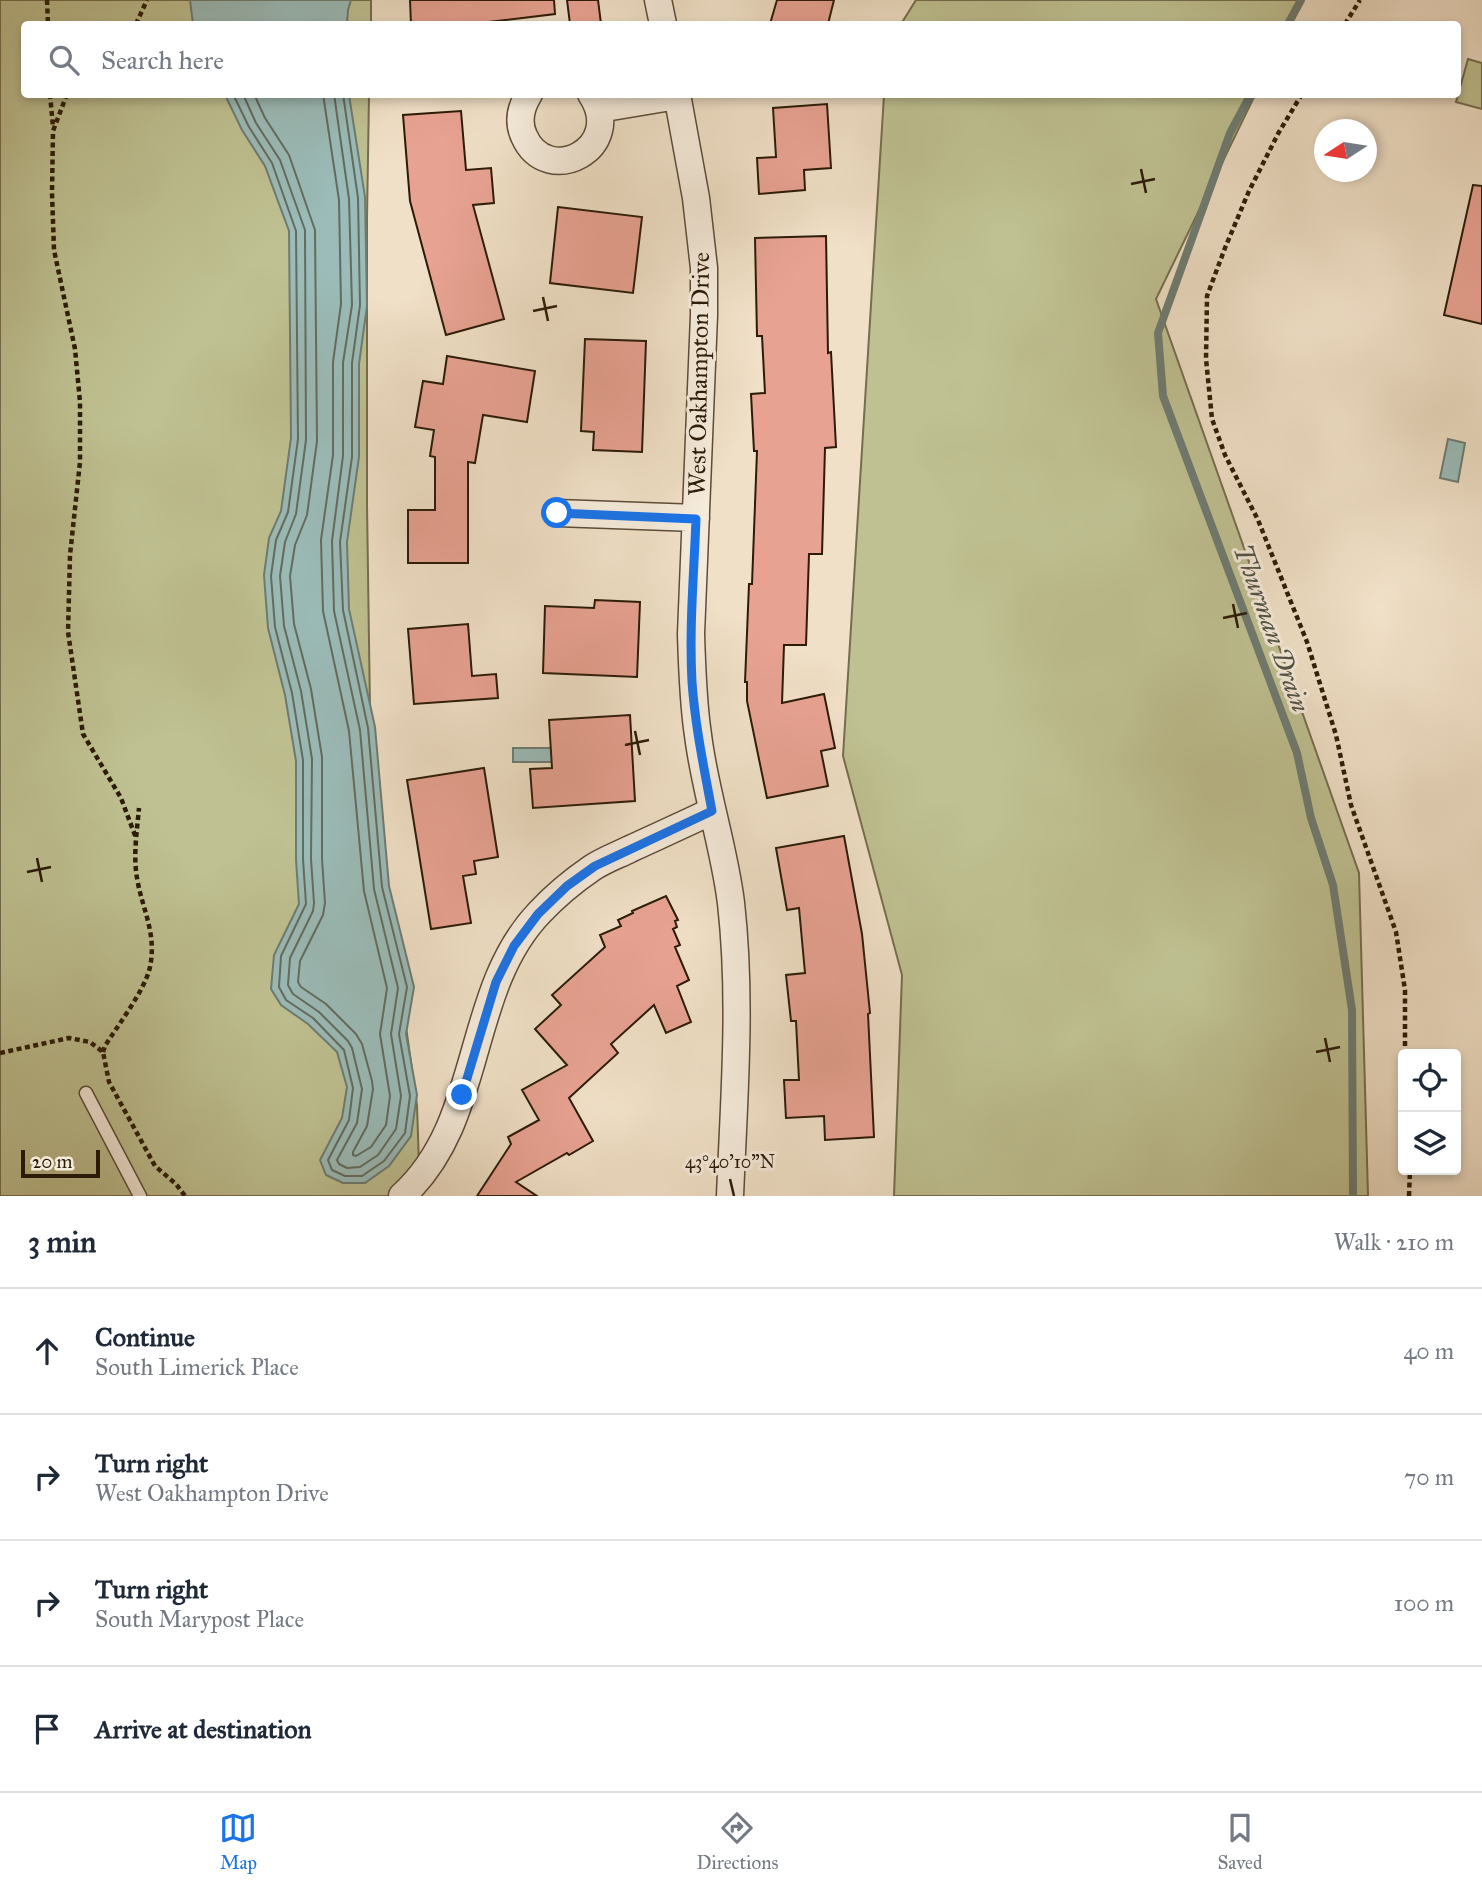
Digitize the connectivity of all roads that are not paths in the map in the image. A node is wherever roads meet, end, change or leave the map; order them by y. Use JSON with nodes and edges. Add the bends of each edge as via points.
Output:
{"nodes":[{"id":1,"x":658,"y":0,"type":"edge"},
{"id":2,"x":662,"y":21,"type":"edge"},
{"id":3,"x":527,"y":98,"type":"edge"},
{"id":4,"x":642,"y":98,"type":"edge"},
{"id":5,"x":678,"y":98,"type":"edge"},
{"id":6,"x":595,"y":102,"type":"edge"},
{"id":7,"x":557,"y":513,"type":"dead end"},
{"id":8,"x":696,"y":519,"type":"junction"},
{"id":9,"x":712,"y":811,"type":"junction"},
{"id":10,"x":86,"y":1093,"type":"dead end"},
{"id":11,"x":140,"y":1196,"type":"edge"},
{"id":12,"x":402,"y":1196,"type":"edge"},
{"id":13,"x":730,"y":1196,"type":"edge"}],
"edges":[{"from":1,"to":2,"type":"street"},
{"from":3,"to":6,"type":"street","name":"West Oakhampton Drive","via":[[520,117],[527,143],[535,152],[559,161],[583,154],[599,134],[601,121]]},
{"from":4,"to":6,"type":"street","name":"West Oakhampton Drive"},
{"from":5,"to":8,"type":"street","name":"West Oakhampton Drive","via":[[704,268]]},
{"from":7,"to":8,"type":"street"},
{"from":8,"to":9,"type":"street","name":"West Oakhampton Drive","via":[[692,682]]},
{"from":9,"to":12,"type":"street","via":[[595,866],[538,914],[514,946],[496,982],[449,1130],[430,1164]]},
{"from":9,"to":13,"type":"street","name":"West Oakhampton Drive","via":[[730,899],[737,964]]},
{"from":10,"to":11,"type":"lane"}]}
